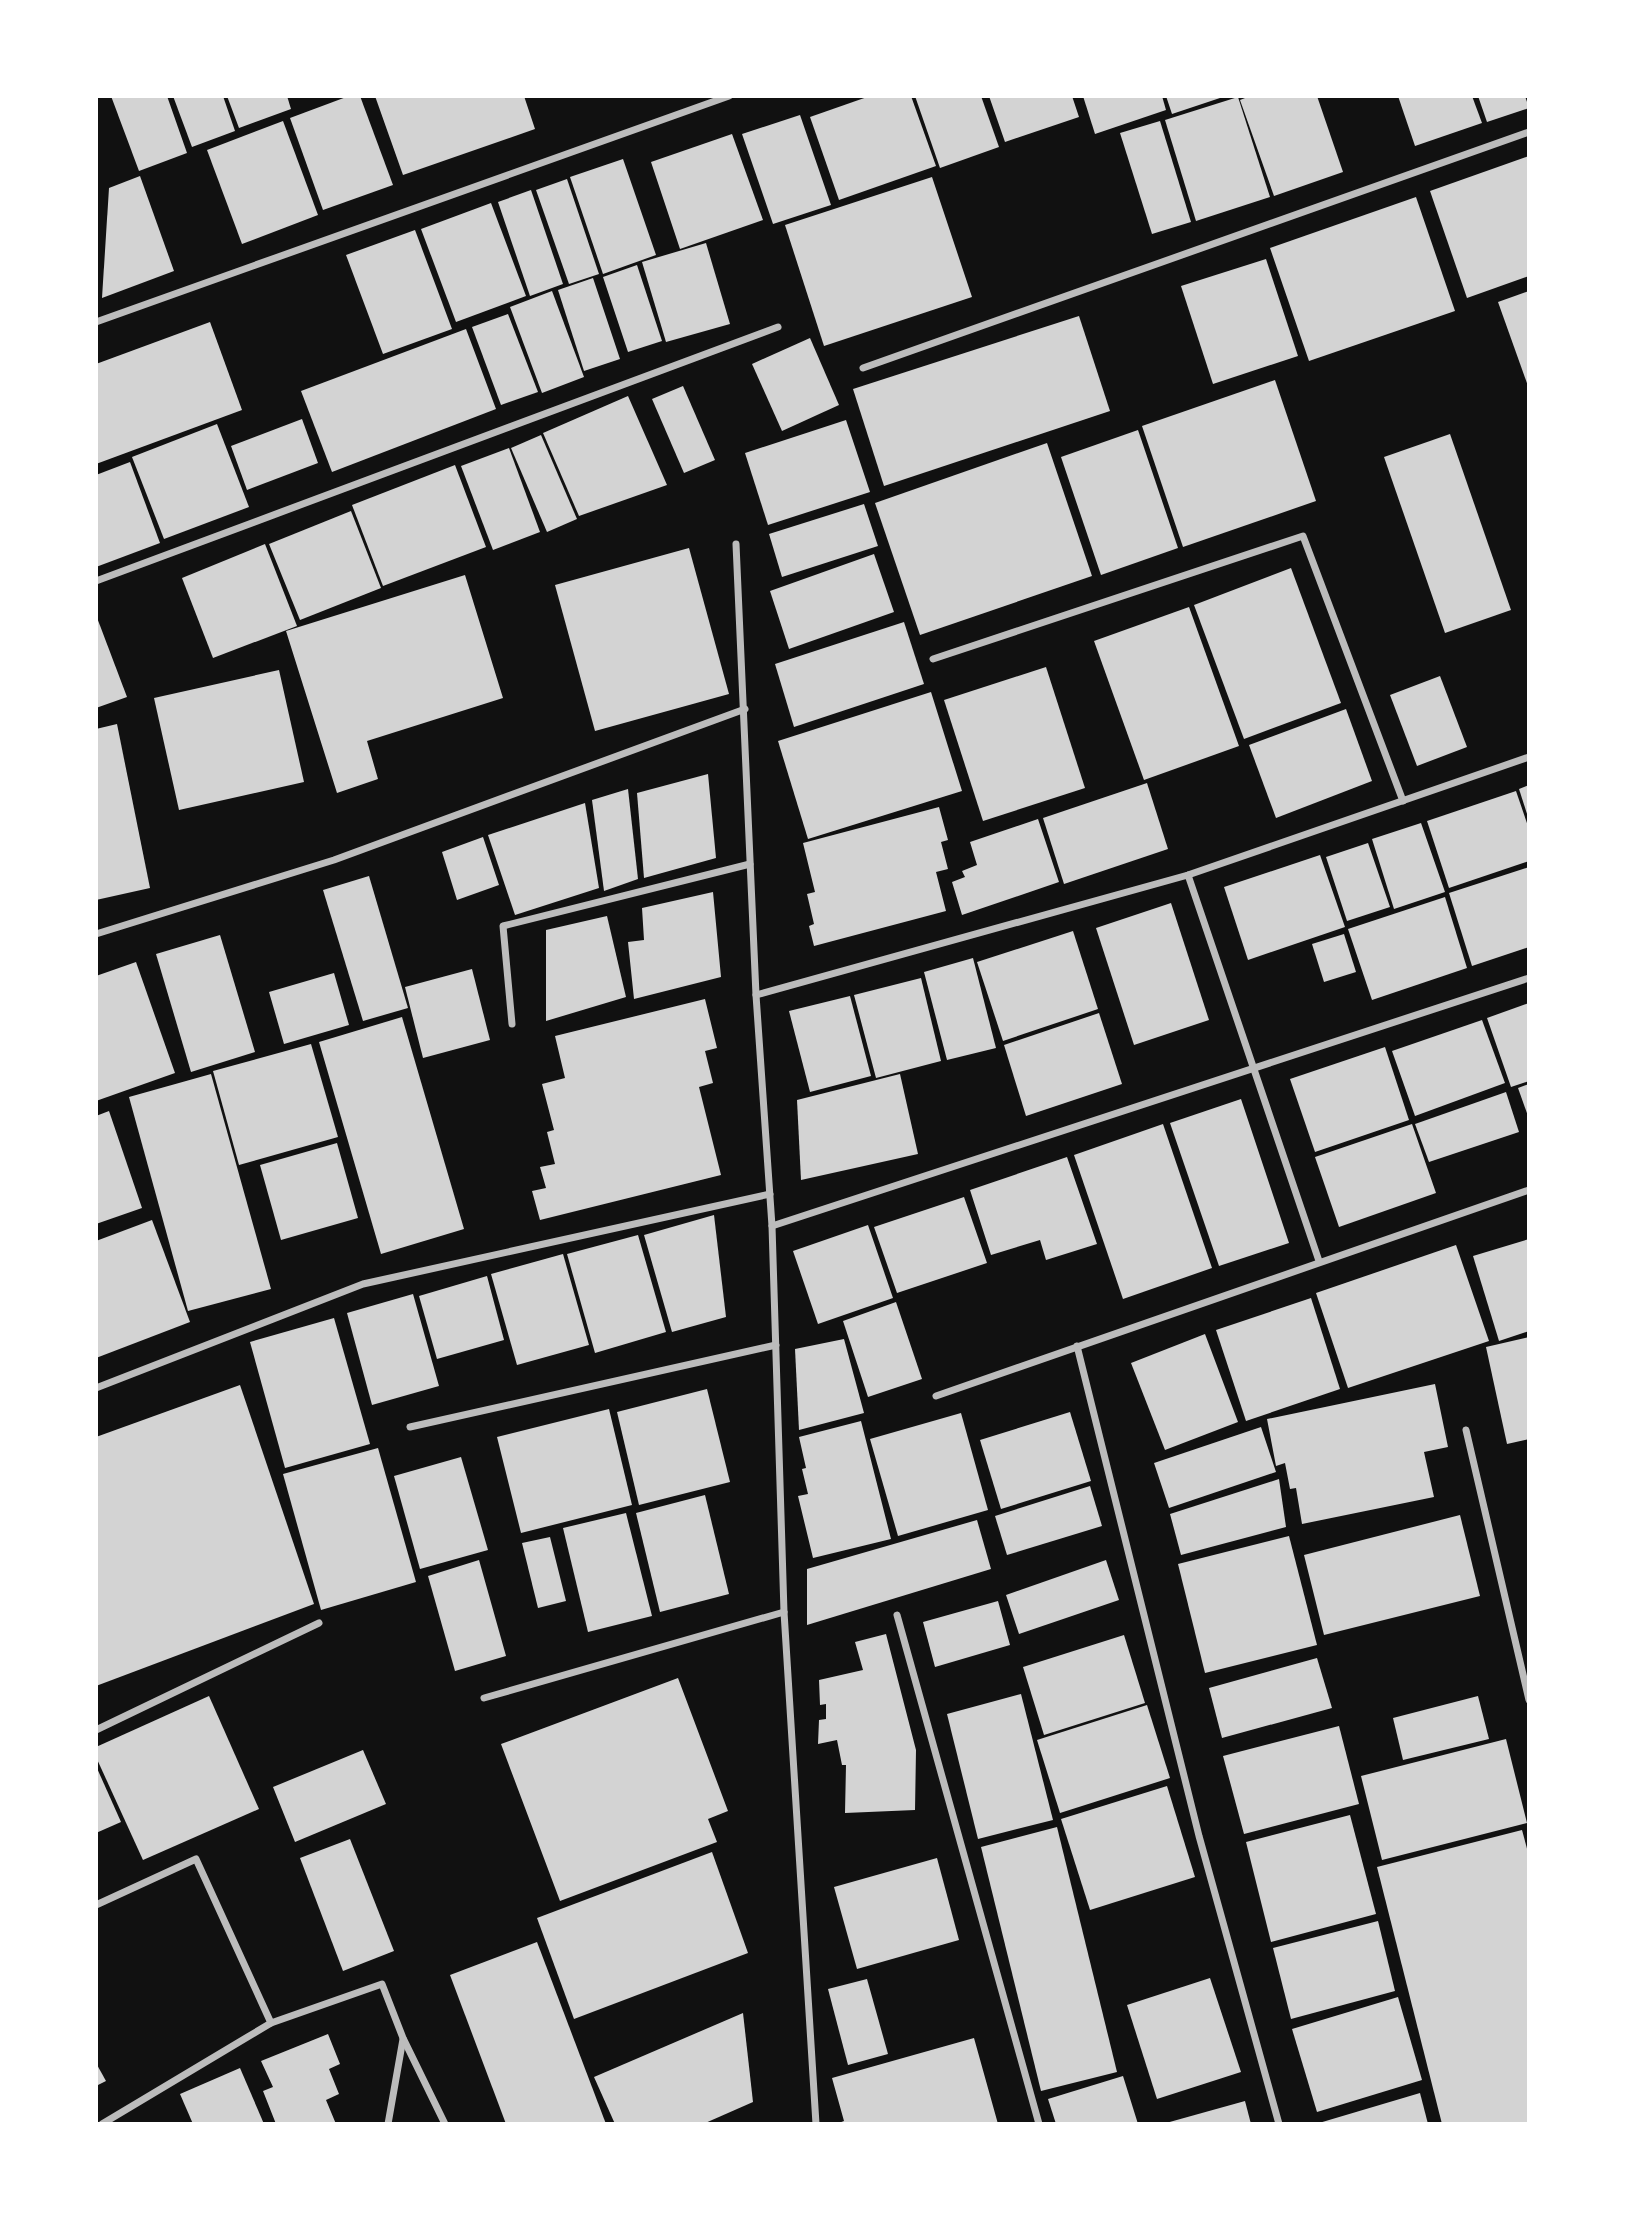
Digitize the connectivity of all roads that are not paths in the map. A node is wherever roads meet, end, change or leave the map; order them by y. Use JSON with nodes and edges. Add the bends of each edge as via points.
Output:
{"nodes":[{"id":1,"x":729,"y":96,"type":"edge"},
{"id":2,"x":1529,"y":132,"type":"edge"},
{"id":3,"x":96,"y":322,"type":"edge"},
{"id":4,"x":778,"y":327,"type":"dead end"},
{"id":5,"x":863,"y":368,"type":"dead end"},
{"id":6,"x":736,"y":544,"type":"dead end"},
{"id":7,"x":96,"y":580,"type":"edge"},
{"id":8,"x":933,"y":659,"type":"dead end"},
{"id":9,"x":745,"y":709,"type":"junction"},
{"id":10,"x":1529,"y":757,"type":"edge"},
{"id":11,"x":1404,"y":801,"type":"junction"},
{"id":12,"x":750,"y":864,"type":"junction"},
{"id":13,"x":1188,"y":875,"type":"junction"},
{"id":14,"x":96,"y":934,"type":"edge"},
{"id":15,"x":1529,"y":978,"type":"edge"},
{"id":16,"x":756,"y":995,"type":"junction"},
{"id":17,"x":512,"y":1024,"type":"dead end"},
{"id":18,"x":1252,"y":1068,"type":"junction"},
{"id":19,"x":1529,"y":1190,"type":"edge"},
{"id":20,"x":770,"y":1194,"type":"junction"},
{"id":21,"x":772,"y":1226,"type":"junction"},
{"id":22,"x":1320,"y":1261,"type":"junction"},
{"id":23,"x":776,"y":1345,"type":"junction"},
{"id":24,"x":1077,"y":1346,"type":"junction"},
{"id":25,"x":96,"y":1388,"type":"edge"},
{"id":26,"x":936,"y":1396,"type":"dead end"},
{"id":27,"x":410,"y":1427,"type":"dead end"},
{"id":28,"x":1466,"y":1430,"type":"dead end"},
{"id":29,"x":784,"y":1612,"type":"junction"},
{"id":30,"x":897,"y":1615,"type":"dead end"},
{"id":31,"x":319,"y":1623,"type":"dead end"},
{"id":32,"x":484,"y":1698,"type":"dead end"},
{"id":33,"x":1529,"y":1699,"type":"edge"},
{"id":34,"x":96,"y":1730,"type":"edge"},
{"id":35,"x":96,"y":1905,"type":"edge"},
{"id":36,"x":271,"y":2023,"type":"junction"},
{"id":37,"x":403,"y":2038,"type":"junction"},
{"id":38,"x":102,"y":2124,"type":"edge"},
{"id":39,"x":388,"y":2124,"type":"edge"},
{"id":40,"x":445,"y":2124,"type":"edge"},
{"id":41,"x":816,"y":2124,"type":"edge"},
{"id":42,"x":1039,"y":2124,"type":"edge"},
{"id":43,"x":1279,"y":2124,"type":"edge"}],
"edges":[{"from":1,"to":3,"type":"street"},
{"from":2,"to":5,"type":"street"},
{"from":4,"to":7,"type":"street"},
{"from":6,"to":9,"type":"street"},
{"from":8,"to":11,"type":"street","via":[[1303,536]]},
{"from":9,"to":12,"type":"street"},
{"from":9,"to":14,"type":"street","via":[[334,860]]},
{"from":10,"to":11,"type":"street"},
{"from":11,"to":13,"type":"street"},
{"from":12,"to":16,"type":"street"},
{"from":12,"to":17,"type":"street","via":[[503,926]]},
{"from":13,"to":16,"type":"street"},
{"from":13,"to":18,"type":"street"},
{"from":15,"to":18,"type":"street"},
{"from":16,"to":20,"type":"street"},
{"from":18,"to":21,"type":"street"},
{"from":18,"to":22,"type":"street"},
{"from":19,"to":22,"type":"street"},
{"from":20,"to":21,"type":"street"},
{"from":20,"to":25,"type":"street","via":[[363,1284]]},
{"from":21,"to":23,"type":"street"},
{"from":22,"to":24,"type":"street"},
{"from":23,"to":27,"type":"street"},
{"from":23,"to":29,"type":"street"},
{"from":24,"to":26,"type":"street"},
{"from":24,"to":43,"type":"street","via":[[1199,1836]]},
{"from":28,"to":33,"type":"street"},
{"from":29,"to":32,"type":"street"},
{"from":29,"to":41,"type":"street"},
{"from":30,"to":42,"type":"street"},
{"from":31,"to":34,"type":"street"},
{"from":35,"to":36,"type":"street","via":[[196,1859]]},
{"from":36,"to":37,"type":"street","via":[[382,1984]]},
{"from":36,"to":38,"type":"street"},
{"from":37,"to":39,"type":"street"},
{"from":37,"to":40,"type":"street"}]}
